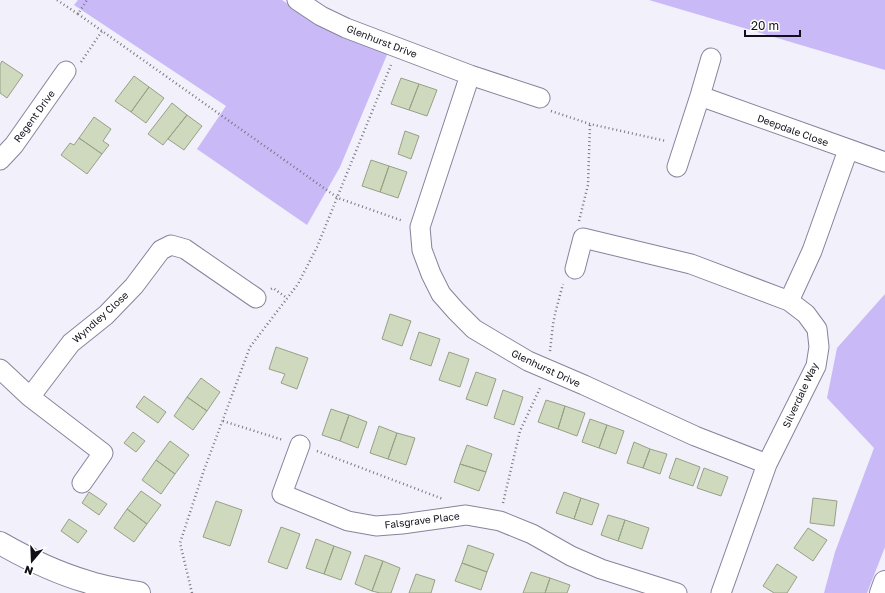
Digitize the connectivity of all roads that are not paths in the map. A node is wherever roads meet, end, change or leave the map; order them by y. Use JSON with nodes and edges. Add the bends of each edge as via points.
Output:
{"nodes":[{"id":1,"x":297,"y":0,"type":"edge"},
{"id":2,"x":711,"y":58,"type":"dead end"},
{"id":3,"x":66,"y":71,"type":"road end"},
{"id":4,"x":470,"y":75,"type":"junction"},
{"id":5,"x":700,"y":96,"type":"junction"},
{"id":6,"x":540,"y":98,"type":"road end"},
{"id":7,"x":848,"y":150,"type":"junction"},
{"id":8,"x":0,"y":160,"type":"edge"},
{"id":9,"x":885,"y":162,"type":"edge"},
{"id":10,"x":677,"y":167,"type":"dead end"},
{"id":11,"x":575,"y":269,"type":"dead end"},
{"id":12,"x":256,"y":298,"type":"dead end"},
{"id":13,"x":788,"y":301,"type":"junction"},
{"id":14,"x":0,"y":369,"type":"edge"},
{"id":15,"x":30,"y":397,"type":"junction"},
{"id":16,"x":300,"y":445,"type":"road end"},
{"id":17,"x":767,"y":464,"type":"junction"},
{"id":18,"x":82,"y":483,"type":"dead end"},
{"id":19,"x":0,"y":543,"type":"edge"},
{"id":20,"x":885,"y":582,"type":"edge"},
{"id":21,"x":140,"y":593,"type":"edge"},
{"id":22,"x":677,"y":593,"type":"edge"},
{"id":23,"x":721,"y":593,"type":"edge"},
{"id":24,"x":881,"y":593,"type":"edge"}],
"edges":[{"from":1,"to":4,"type":"street","name":"Glenhurst Drive","via":[[346,28]]},
{"from":2,"to":5,"type":"street"},
{"from":3,"to":8,"type":"street","name":"Regent Drive","via":[[14,145]]},
{"from":4,"to":6,"type":"street","name":"Glenhurst Drive"},
{"from":4,"to":17,"type":"street","name":"Glenhurst Drive","via":[[420,227],[422,250],[441,294],[474,329],[528,361],[695,436]]},
{"from":5,"to":7,"type":"street","name":"Deepdale Close"},
{"from":5,"to":10,"type":"street"},
{"from":7,"to":9,"type":"street","name":"Deepdale Close"},
{"from":7,"to":13,"type":"street","via":[[812,251]]},
{"from":11,"to":13,"type":"street","name":"Silverdale Way","via":[[583,238],[691,264]]},
{"from":12,"to":15,"type":"street","name":"Wyndley Close","via":[[185,249],[171,245],[161,250],[134,286],[106,315],[70,343]]},
{"from":13,"to":17,"type":"street","name":"Silverdale Way","via":[[806,314],[817,329],[819,348],[816,366]]},
{"from":14,"to":15,"type":"street"},
{"from":15,"to":18,"type":"street","via":[[103,454]]},
{"from":16,"to":22,"type":"street","name":"Falsgrave Place","via":[[282,494],[348,521],[376,526],[466,515],[500,521],[601,569]]},
{"from":17,"to":23,"type":"street","name":"Silverdale Way"},
{"from":19,"to":21,"type":"street","via":[[55,571],[86,582]]},
{"from":20,"to":24,"type":"street"}]}
